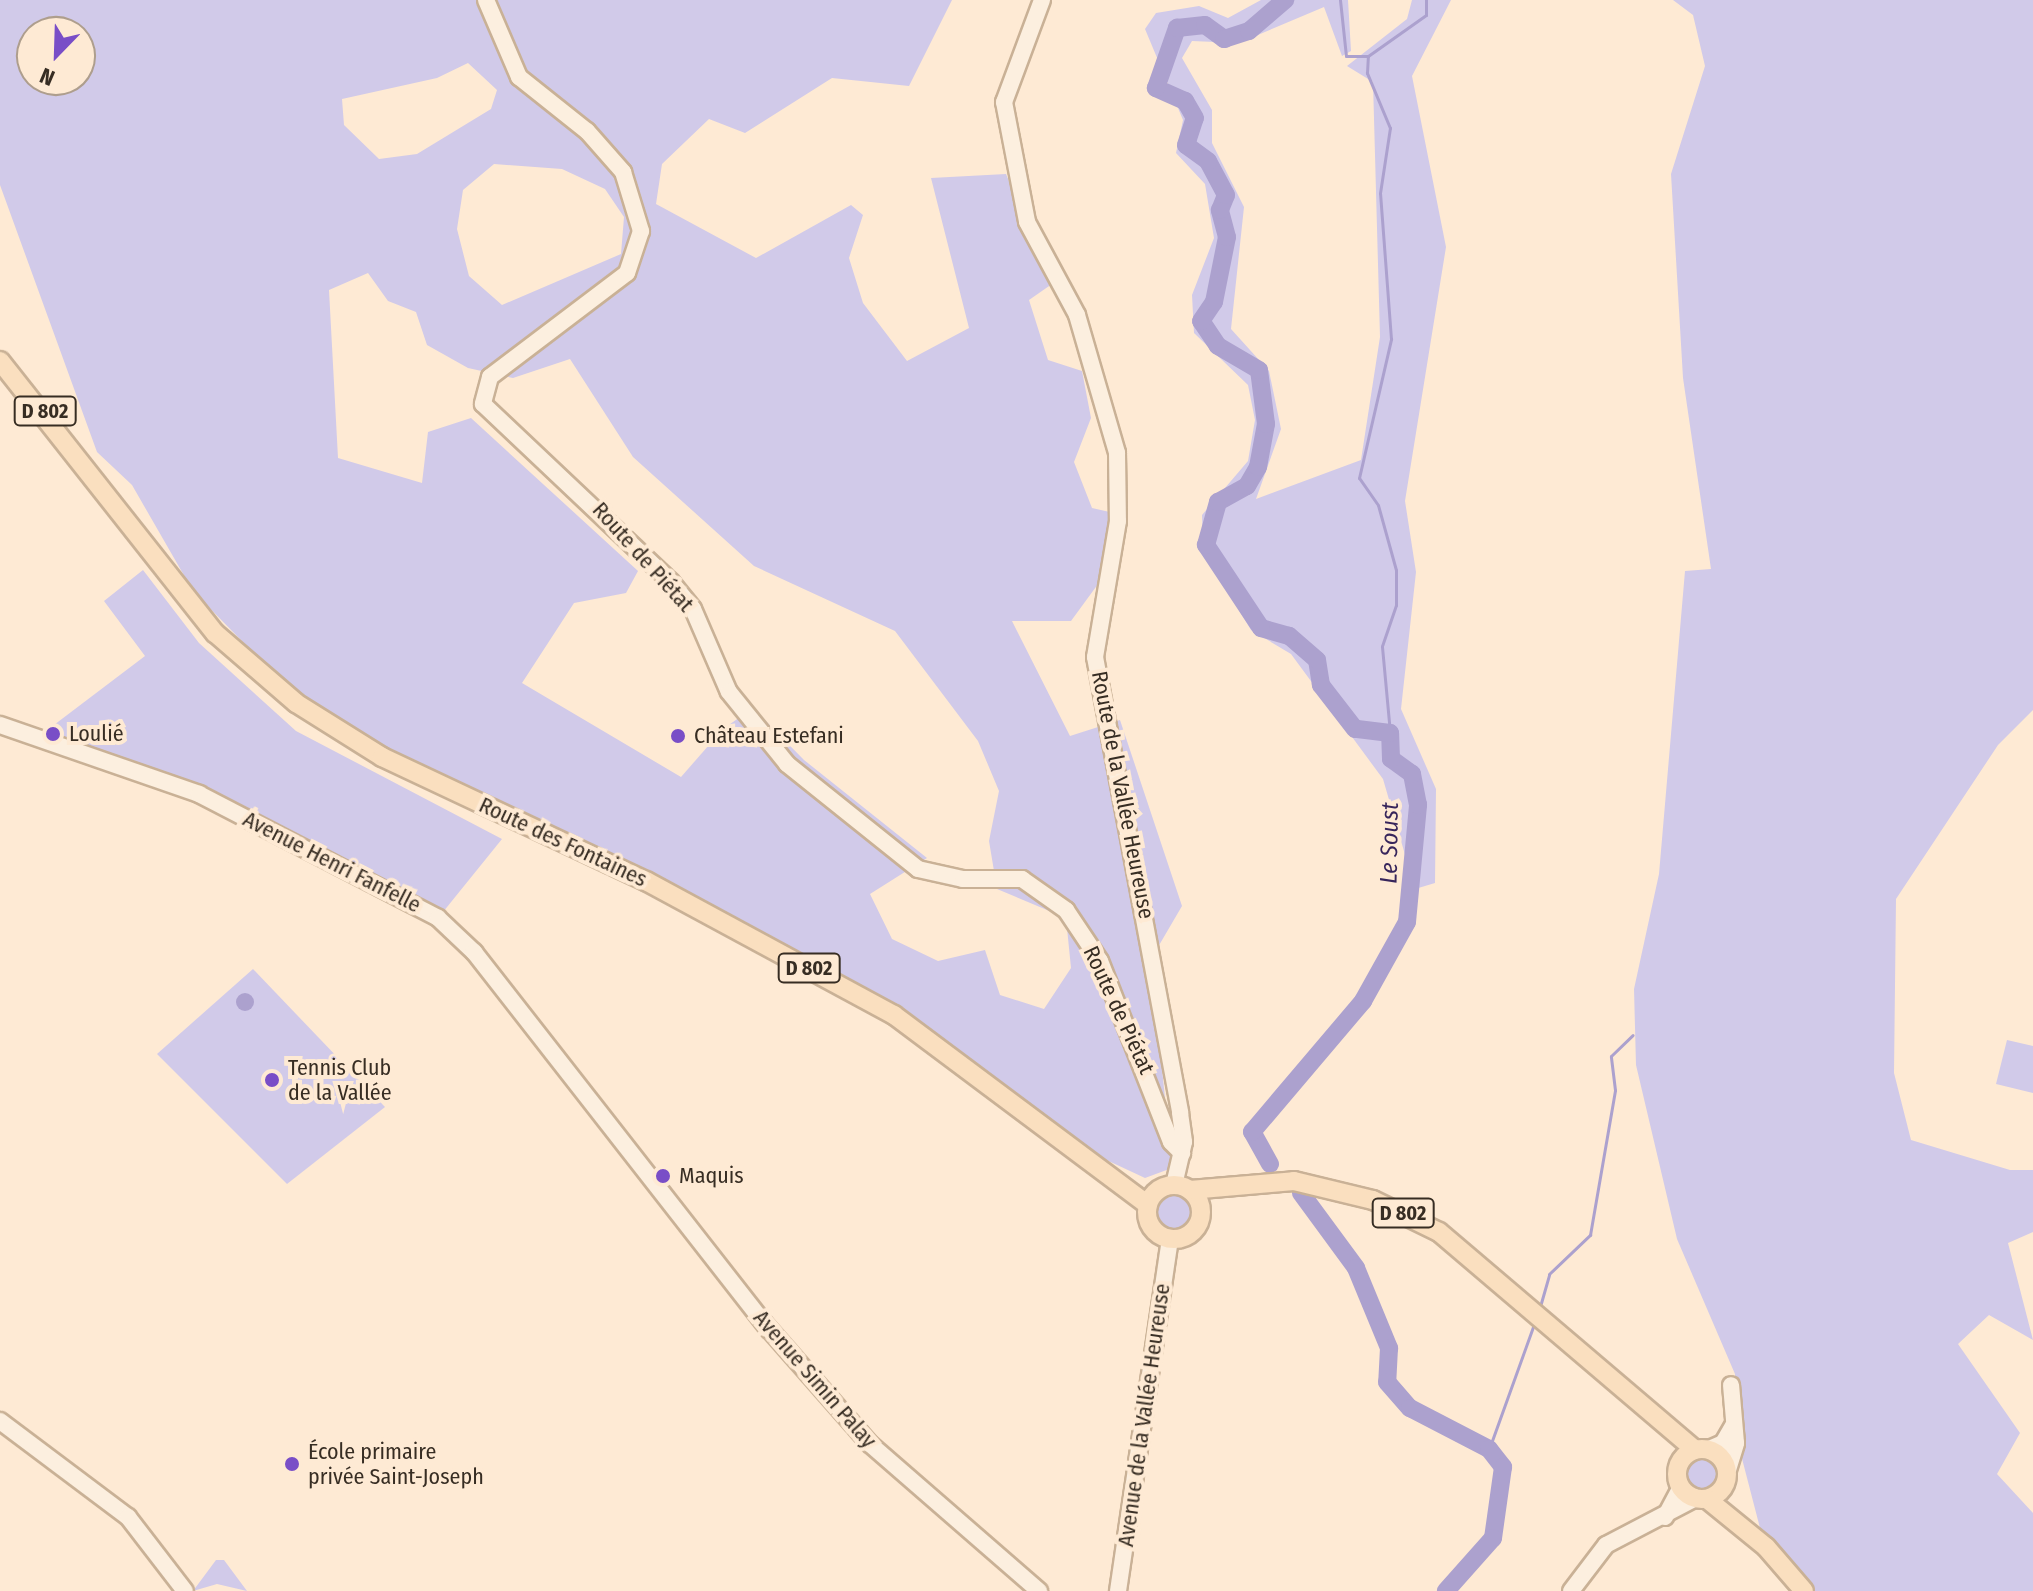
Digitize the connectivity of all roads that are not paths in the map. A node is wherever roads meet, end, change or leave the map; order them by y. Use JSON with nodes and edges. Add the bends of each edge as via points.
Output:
{"nodes":[{"id":1,"x":486,"y":0,"type":"edge"},
{"id":2,"x":1042,"y":0,"type":"edge"},
{"id":3,"x":0,"y":361,"type":"edge"},
{"id":4,"x":0,"y":725,"type":"edge"},
{"id":5,"x":622,"y":1139,"type":"joint"},
{"id":6,"x":1182,"y":1153,"type":"junction"},
{"id":7,"x":1247,"y":1182,"type":"junction"},
{"id":8,"x":1182,"y":1188,"type":"junction"},
{"id":9,"x":1151,"y":1199,"type":"junction"},
{"id":10,"x":1201,"y":1209,"type":"junction"},
{"id":11,"x":1170,"y":1238,"type":"junction"},
{"id":12,"x":1731,"y":1385,"type":"dead end"},
{"id":13,"x":0,"y":1421,"type":"edge"},
{"id":14,"x":1734,"y":1424,"type":"junction"},
{"id":15,"x":1694,"y":1454,"type":"junction"},
{"id":16,"x":1727,"y":1477,"type":"junction"},
{"id":17,"x":1695,"y":1495,"type":"junction"},
{"id":18,"x":1766,"y":1547,"type":"junction"},
{"id":19,"x":185,"y":1591,"type":"edge"},
{"id":20,"x":1039,"y":1591,"type":"edge"},
{"id":21,"x":1118,"y":1591,"type":"edge"},
{"id":22,"x":1571,"y":1591,"type":"edge"},
{"id":23,"x":1804,"y":1591,"type":"edge"}],
"edges":[{"from":1,"to":6,"type":"street","name":"Route de Piétat","via":[[519,77],[587,131],[623,172],[641,231],[627,273],[490,377],[483,404],[672,583],[693,609],[729,692],[787,764],[918,869],[963,879],[1022,879],[1066,910],[1100,961],[1171,1142]]},
{"from":2,"to":6,"type":"street","name":"Route de la Vallée Heureuse","via":[[1004,102],[1027,222],[1077,315],[1117,453],[1118,521],[1095,657],[1156,961]]},
{"from":3,"to":9,"type":"main road","name":"Route des Fontaines","number":"D 802","via":[[215,633],[296,703],[382,757],[646,881],[894,1015],[1090,1168]]},
{"from":4,"to":5,"type":"street","name":"Avenue Henri Fanfelle","via":[[199,794],[438,918],[474,952]]},
{"from":5,"to":20,"type":"street","name":"Avenue Simin Palay","via":[[870,1444]]},
{"from":6,"to":8,"type":"street","name":"Route de la Vallée Heureuse"},
{"from":7,"to":8,"type":"main road","number":"D 802"},
{"from":7,"to":10,"type":"main road"},
{"from":7,"to":15,"type":"main road","number":"D 802","via":[[1320,1186],[1395,1209],[1462,1248]]},
{"from":8,"to":9,"type":"main road"},
{"from":8,"to":10,"type":"main road"},
{"from":9,"to":11,"type":"main road","via":[[1152,1227]]},
{"from":10,"to":11,"type":"main road","via":[[1189,1234]]},
{"from":11,"to":21,"type":"street","name":"Avenue de la Vallée Heureuse"},
{"from":12,"to":14,"type":"street"},
{"from":13,"to":19,"type":"street","via":[[128,1517]]},
{"from":14,"to":15,"type":"street","via":[[1723,1443]]},
{"from":14,"to":16,"type":"street"},
{"from":15,"to":16,"type":"main road"},
{"from":15,"to":17,"type":"main road"},
{"from":16,"to":17,"type":"main road"},
{"from":16,"to":18,"type":"main road"},
{"from":17,"to":18,"type":"main road"},
{"from":17,"to":22,"type":"street","via":[[1665,1517],[1606,1545]]},
{"from":18,"to":23,"type":"main road"}]}
